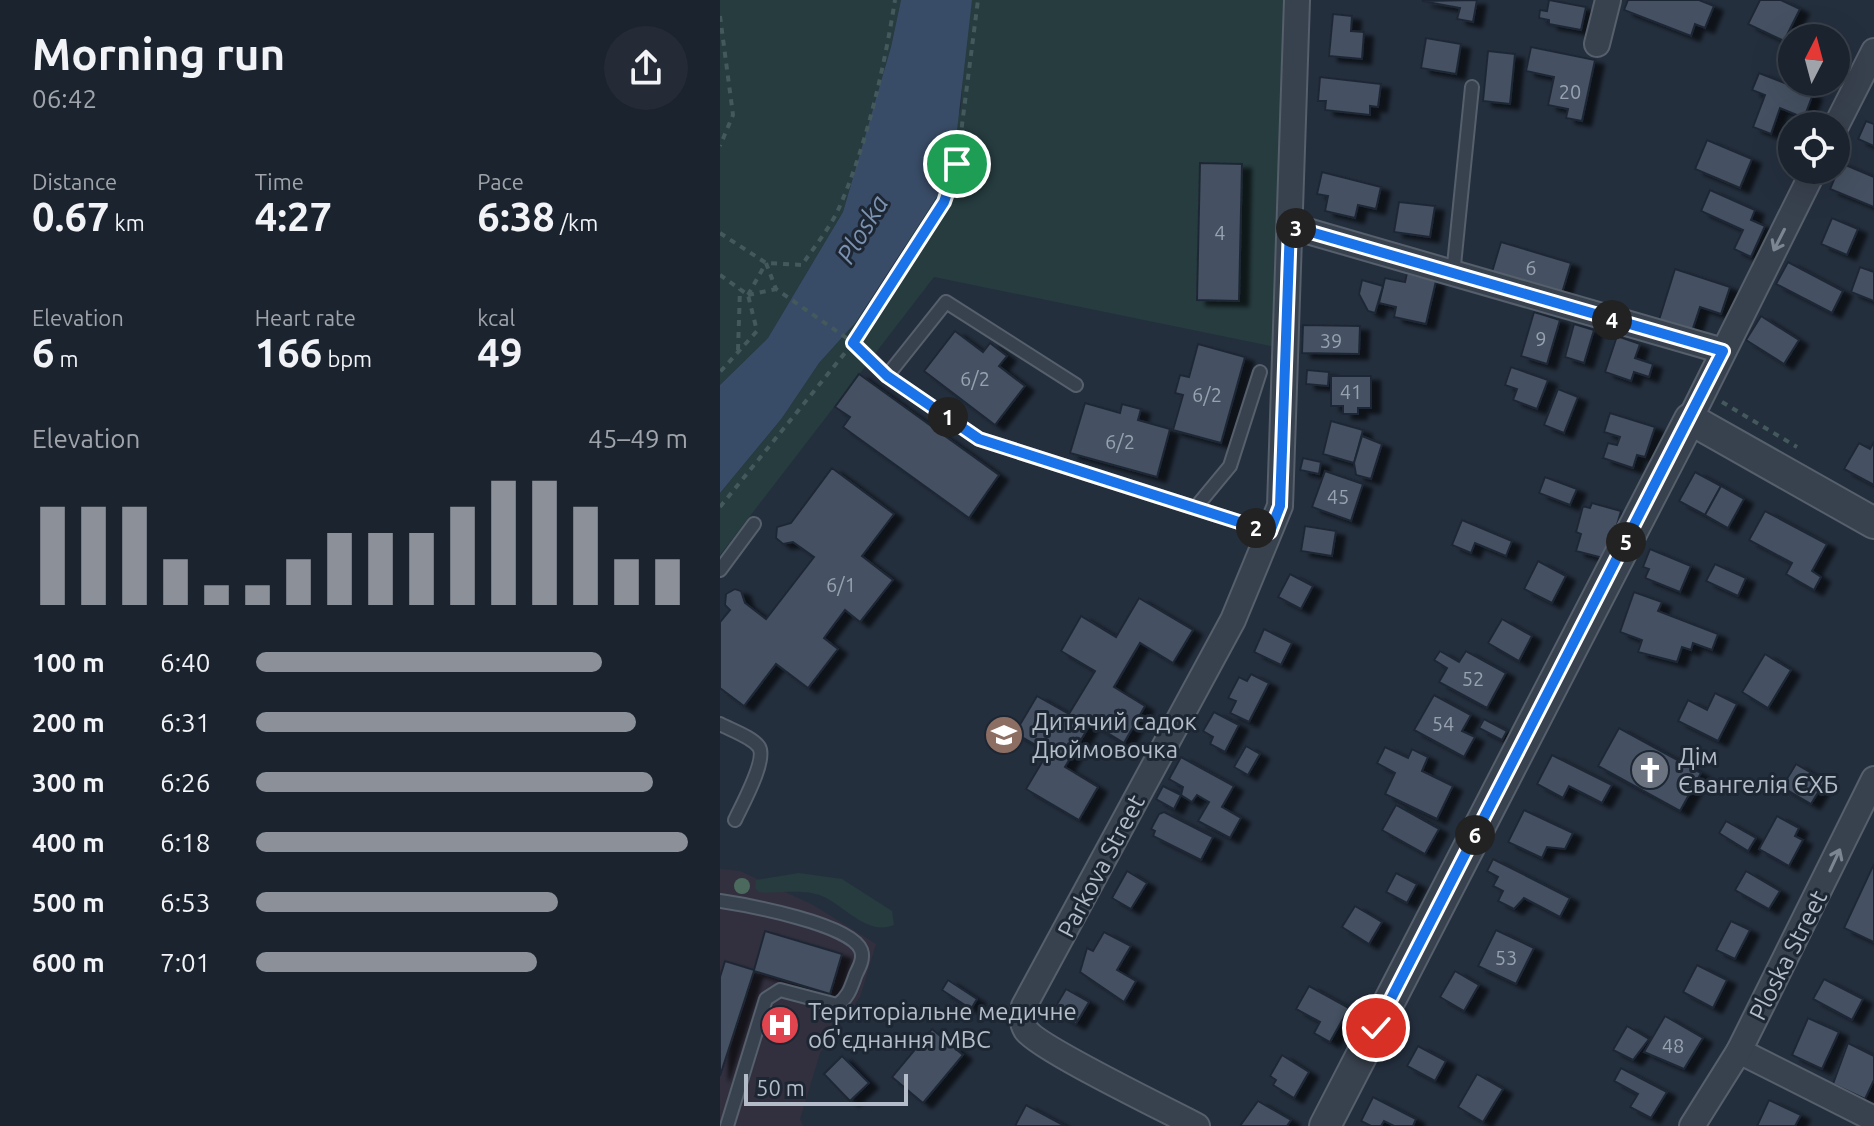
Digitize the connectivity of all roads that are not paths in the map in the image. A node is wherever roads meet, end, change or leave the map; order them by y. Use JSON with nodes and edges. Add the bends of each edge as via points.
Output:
{"nodes":[{"id":1,"x":1297,"y":0,"type":"edge"},
{"id":2,"x":1608,"y":0,"type":"edge"},
{"id":3,"x":1597,"y":44,"type":"dead end"},
{"id":4,"x":1874,"y":51,"type":"edge"},
{"id":5,"x":1472,"y":87,"type":"dead end"},
{"id":6,"x":1843,"y":112,"type":"edge"},
{"id":7,"x":1807,"y":184,"type":"edge"},
{"id":8,"x":1290,"y":226,"type":"junction"},
{"id":9,"x":1453,"y":275,"type":"junction"},
{"id":10,"x":1723,"y":351,"type":"junction"},
{"id":11,"x":1260,"y":372,"type":"dead end"},
{"id":12,"x":1076,"y":385,"type":"dead end"},
{"id":13,"x":1690,"y":419,"type":"junction"},
{"id":14,"x":1196,"y":507,"type":"junction"},
{"id":15,"x":1874,"y":523,"type":"edge"},
{"id":16,"x":754,"y":524,"type":"dead end"},
{"id":17,"x":1270,"y":532,"type":"junction"},
{"id":18,"x":720,"y":570,"type":"edge"},
{"id":19,"x":720,"y":724,"type":"edge"},
{"id":20,"x":1874,"y":779,"type":"edge"},
{"id":21,"x":735,"y":820,"type":"dead end"},
{"id":22,"x":720,"y":901,"type":"edge"},
{"id":23,"x":1739,"y":1051,"type":"junction"},
{"id":24,"x":1874,"y":1119,"type":"edge"},
{"id":25,"x":727,"y":1126,"type":"edge"},
{"id":26,"x":1197,"y":1126,"type":"edge"},
{"id":27,"x":1325,"y":1126,"type":"edge"},
{"id":28,"x":1692,"y":1126,"type":"edge"}],
"edges":[{"from":1,"to":8,"type":"street","name":"Parkova Street"},
{"from":2,"to":3,"type":"street"},
{"from":4,"to":6,"type":"street"},
{"from":5,"to":9,"type":"lane"},
{"from":7,"to":10,"type":"street","one_way":true},
{"from":8,"to":9,"type":"street"},
{"from":8,"to":17,"type":"street","name":"Parkova Street","via":[[1280,506]]},
{"from":9,"to":10,"type":"street"},
{"from":10,"to":13,"type":"street"},
{"from":11,"to":14,"type":"lane","via":[[1230,466]]},
{"from":12,"to":14,"type":"lane","via":[[946,302],[887,376],[979,439]]},
{"from":13,"to":15,"type":"street"},
{"from":13,"to":27,"type":"street"},
{"from":14,"to":17,"type":"lane"},
{"from":16,"to":18,"type":"lane"},
{"from":17,"to":26,"type":"street","name":"Parkova Street","via":[[1233,620],[1022,1018],[1027,1032],[1054,1049]]},
{"from":19,"to":21,"type":"lane","via":[[762,752]]},
{"from":23,"to":20,"type":"street","name":"Ploska Street","one_way":true},
{"from":22,"to":25,"type":"lane","via":[[802,919],[852,939],[861,948],[862,961],[847,998],[837,1005],[780,990],[766,999]]},
{"from":23,"to":24,"type":"street"},
{"from":23,"to":28,"type":"street","name":"Ploska Street"}]}
